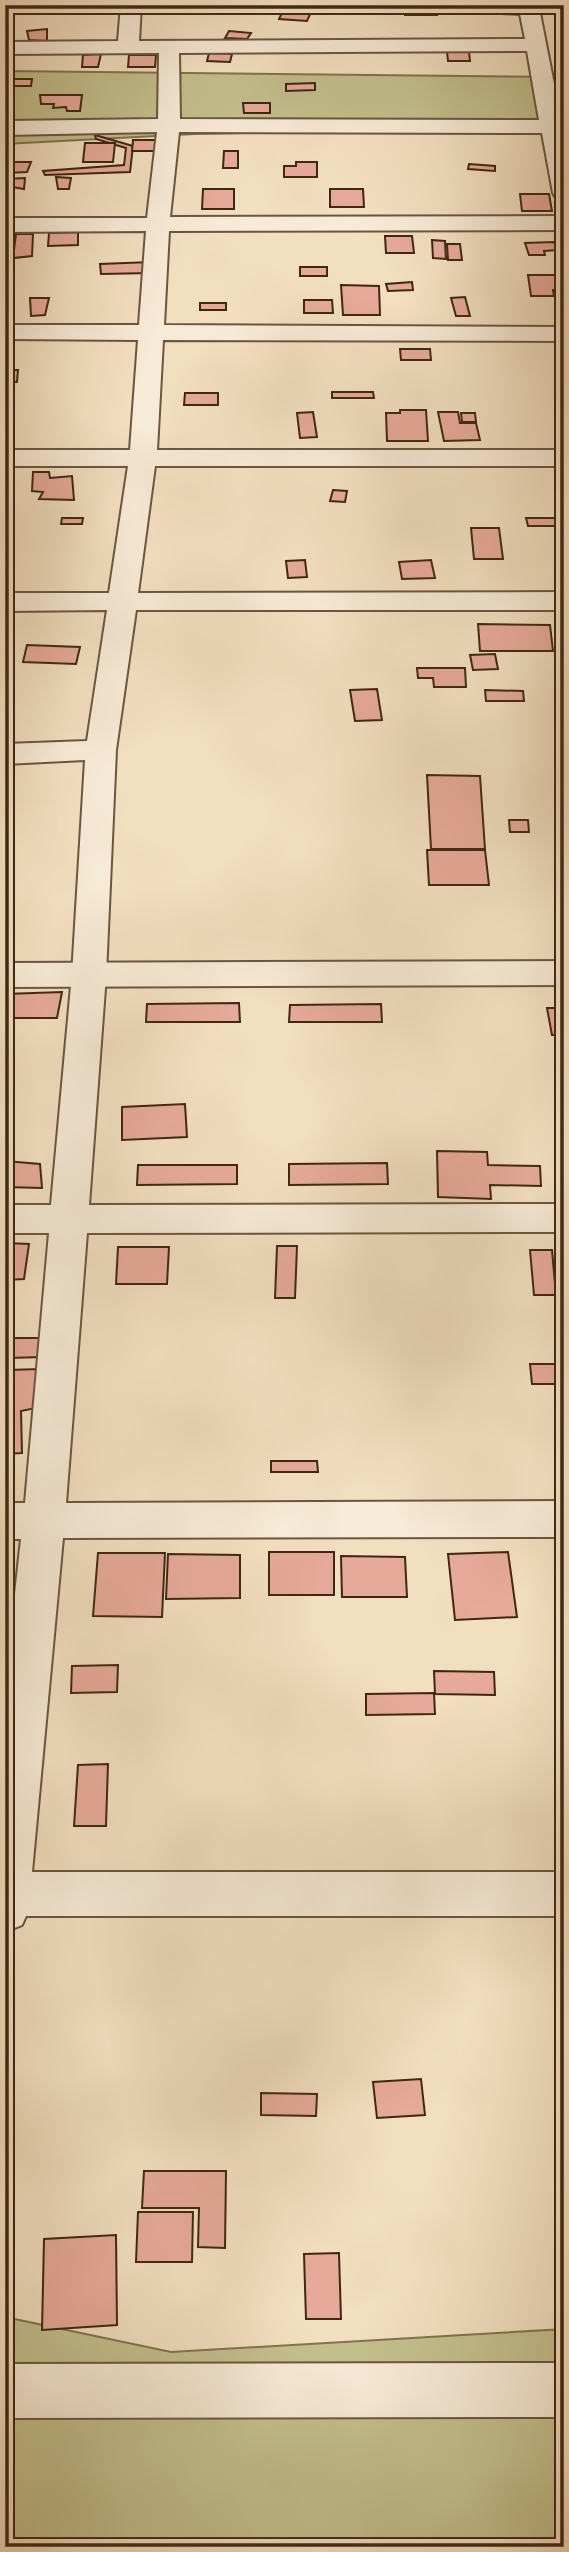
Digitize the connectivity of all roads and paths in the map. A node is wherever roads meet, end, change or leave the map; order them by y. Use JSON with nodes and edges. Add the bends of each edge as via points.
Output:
{"nodes":[{"id":1,"x":131,"y":5,"type":"edge"},
{"id":2,"x":467,"y":5,"type":"edge"},
{"id":3,"x":564,"y":5,"type":"edge"},
{"id":4,"x":529,"y":8,"type":"junction"},
{"id":5,"x":128,"y":46,"type":"junction"},
{"id":6,"x":169,"y":47,"type":"junction"},
{"id":7,"x":5,"y":48,"type":"edge"},
{"id":8,"x":538,"y":53,"type":"junction"},
{"id":9,"x":564,"y":61,"type":"edge"},
{"id":10,"x":169,"y":125,"type":"junction"},
{"id":11,"x":558,"y":127,"type":"edge"},
{"id":12,"x":5,"y":128,"type":"edge"},
{"id":13,"x":564,"y":193,"type":"edge"},
{"id":14,"x":564,"y":223,"type":"edge"},
{"id":15,"x":5,"y":225,"type":"edge"},
{"id":16,"x":158,"y":225,"type":"junction"},
{"id":17,"x":153,"y":331,"type":"junction"},
{"id":18,"x":5,"y":332,"type":"edge"},
{"id":19,"x":564,"y":334,"type":"edge"},
{"id":20,"x":5,"y":458,"type":"edge"},
{"id":21,"x":143,"y":458,"type":"junction"},
{"id":22,"x":564,"y":458,"type":"edge"},
{"id":23,"x":5,"y":601,"type":"edge"},
{"id":24,"x":564,"y":601,"type":"edge"},
{"id":25,"x":122,"y":602,"type":"junction"},
{"id":26,"x":101,"y":750,"type":"junction"},
{"id":27,"x":5,"y":754,"type":"edge"},
{"id":28,"x":564,"y":973,"type":"edge"},
{"id":29,"x":5,"y":975,"type":"edge"},
{"id":30,"x":89,"y":975,"type":"junction"},
{"id":31,"x":5,"y":1219,"type":"edge"},
{"id":32,"x":564,"y":1219,"type":"edge"},
{"id":33,"x":67,"y":1220,"type":"junction"},
{"id":34,"x":564,"y":1519,"type":"edge"},
{"id":35,"x":25,"y":1521,"type":"edge"},
{"id":36,"x":564,"y":1894,"type":"edge"},
{"id":37,"x":6,"y":1899,"type":"edge"},
{"id":38,"x":564,"y":2390,"type":"edge"},
{"id":39,"x":5,"y":2392,"type":"edge"}],
"edges":[{"from":1,"to":5,"type":"street"},
{"from":2,"to":4,"type":"street"},
{"from":3,"to":4,"type":"street"},
{"from":4,"to":8,"type":"street"},
{"from":5,"to":6,"type":"street"},
{"from":5,"to":7,"type":"street"},
{"from":6,"to":8,"type":"street"},
{"from":6,"to":10,"type":"street"},
{"from":8,"to":9,"type":"street"},
{"from":8,"to":11,"type":"street"},
{"from":10,"to":11,"type":"street"},
{"from":10,"to":12,"type":"street"},
{"from":10,"to":16,"type":"street"},
{"from":11,"to":13,"type":"street"},
{"from":14,"to":16,"type":"street"},
{"from":15,"to":16,"type":"street"},
{"from":16,"to":17,"type":"street"},
{"from":17,"to":18,"type":"street"},
{"from":17,"to":19,"type":"street"},
{"from":17,"to":21,"type":"street"},
{"from":20,"to":21,"type":"street"},
{"from":21,"to":22,"type":"street"},
{"from":21,"to":25,"type":"street"},
{"from":23,"to":25,"type":"street"},
{"from":24,"to":25,"type":"street"},
{"from":25,"to":26,"type":"street"},
{"from":26,"to":27,"type":"street"},
{"from":26,"to":30,"type":"street"},
{"from":28,"to":30,"type":"street"},
{"from":29,"to":30,"type":"street"},
{"from":30,"to":33,"type":"street"},
{"from":31,"to":33,"type":"street"},
{"from":32,"to":33,"type":"street"},
{"from":33,"to":35,"type":"street"},
{"from":34,"to":35,"type":"street"},
{"from":35,"to":37,"type":"street"},
{"from":36,"to":37,"type":"street"},
{"from":38,"to":39,"type":"street"}]}
